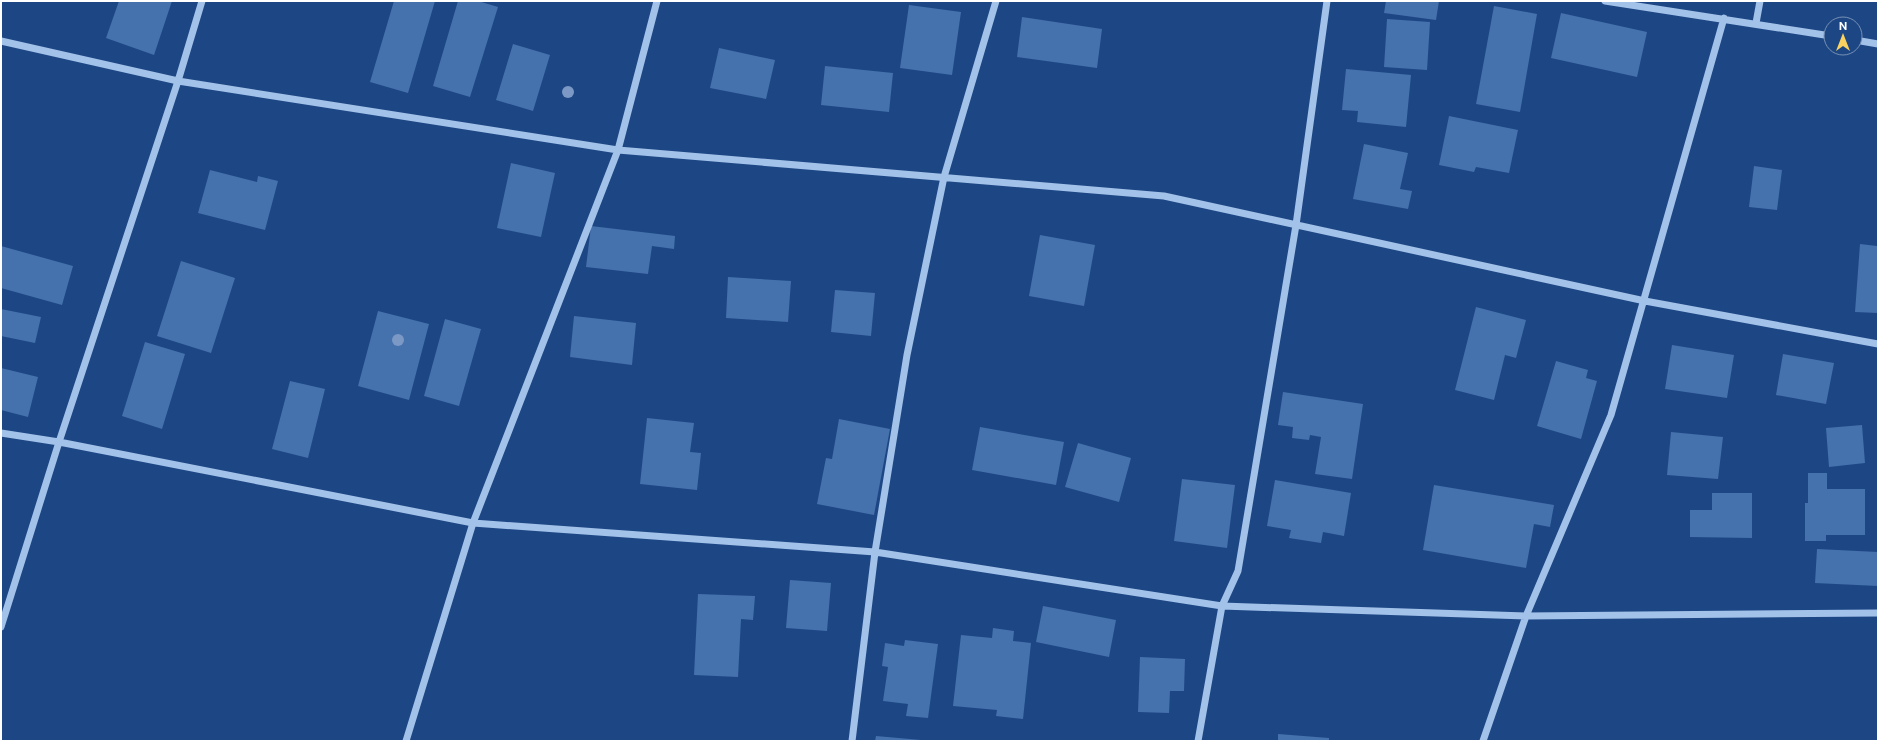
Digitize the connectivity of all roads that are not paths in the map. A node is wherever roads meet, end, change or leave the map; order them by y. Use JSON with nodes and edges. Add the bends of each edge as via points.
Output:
{"nodes":[{"id":1,"x":202,"y":1,"type":"edge"},
{"id":2,"x":657,"y":1,"type":"edge"},
{"id":3,"x":996,"y":1,"type":"edge"},
{"id":4,"x":1327,"y":1,"type":"edge"},
{"id":5,"x":1605,"y":1,"type":"edge"},
{"id":6,"x":1760,"y":1,"type":"edge"},
{"id":7,"x":1724,"y":18,"type":"junction"},
{"id":8,"x":1756,"y":23,"type":"junction"},
{"id":9,"x":1823,"y":35,"type":"edge"},
{"id":10,"x":1,"y":41,"type":"edge"},
{"id":11,"x":1863,"y":41,"type":"edge"},
{"id":12,"x":1878,"y":44,"type":"edge"},
{"id":13,"x":178,"y":81,"type":"junction"},
{"id":14,"x":618,"y":150,"type":"junction"},
{"id":15,"x":944,"y":177,"type":"junction"},
{"id":16,"x":1296,"y":225,"type":"junction"},
{"id":17,"x":1644,"y":300,"type":"junction"},
{"id":18,"x":1878,"y":344,"type":"edge"},
{"id":19,"x":1,"y":433,"type":"edge"},
{"id":20,"x":59,"y":442,"type":"junction"},
{"id":21,"x":473,"y":523,"type":"junction"},
{"id":22,"x":875,"y":552,"type":"junction"},
{"id":23,"x":1222,"y":606,"type":"junction"},
{"id":24,"x":1878,"y":613,"type":"edge"},
{"id":25,"x":1526,"y":616,"type":"junction"},
{"id":26,"x":1,"y":627,"type":"edge"},
{"id":27,"x":406,"y":741,"type":"edge"},
{"id":28,"x":852,"y":741,"type":"edge"},
{"id":29,"x":1198,"y":741,"type":"edge"},
{"id":30,"x":1483,"y":741,"type":"edge"}],
"edges":[{"from":1,"to":13,"type":"street"},
{"from":2,"to":14,"type":"street"},
{"from":3,"to":15,"type":"street"},
{"from":4,"to":16,"type":"street"},
{"from":5,"to":7,"type":"street"},
{"from":6,"to":8,"type":"street"},
{"from":7,"to":8,"type":"street"},
{"from":7,"to":17,"type":"street"},
{"from":8,"to":9,"type":"street"},
{"from":10,"to":13,"type":"street"},
{"from":11,"to":12,"type":"street"},
{"from":13,"to":14,"type":"street"},
{"from":13,"to":20,"type":"street"},
{"from":14,"to":15,"type":"street"},
{"from":14,"to":21,"type":"street"},
{"from":15,"to":16,"type":"street","via":[[1164,196]]},
{"from":15,"to":22,"type":"street","via":[[907,355]]},
{"from":16,"to":17,"type":"street"},
{"from":16,"to":23,"type":"street","via":[[1238,571]]},
{"from":17,"to":18,"type":"street"},
{"from":17,"to":25,"type":"street","via":[[1611,415]]},
{"from":19,"to":20,"type":"street"},
{"from":20,"to":21,"type":"street"},
{"from":20,"to":26,"type":"street"},
{"from":21,"to":22,"type":"street"},
{"from":21,"to":27,"type":"street"},
{"from":22,"to":23,"type":"street"},
{"from":22,"to":28,"type":"street"},
{"from":23,"to":25,"type":"street"},
{"from":23,"to":29,"type":"street"},
{"from":24,"to":25,"type":"street"},
{"from":25,"to":30,"type":"street"}]}
